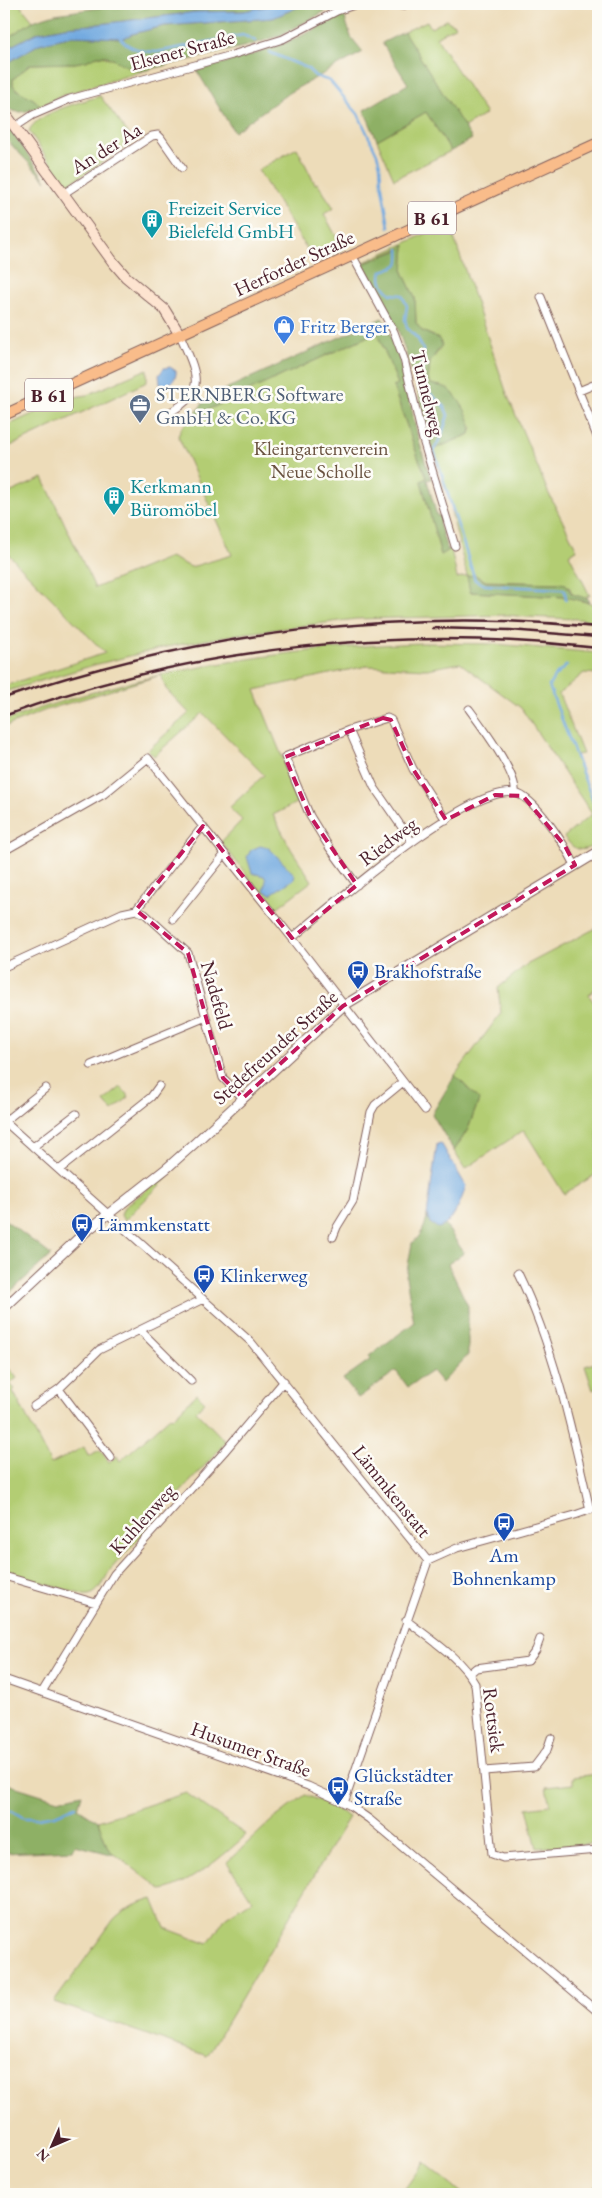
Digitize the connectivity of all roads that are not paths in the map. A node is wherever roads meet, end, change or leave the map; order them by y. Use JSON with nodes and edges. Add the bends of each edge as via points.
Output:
{"nodes":[{"id":1,"x":356,"y":4,"type":"edge"},
{"id":2,"x":389,"y":4,"type":"edge"},
{"id":3,"x":404,"y":6,"type":"dead end"},
{"id":4,"x":4,"y":112,"type":"edge"},
{"id":5,"x":15,"y":127,"type":"junction"},
{"id":6,"x":598,"y":142,"type":"edge"},
{"id":7,"x":182,"y":168,"type":"dead end"},
{"id":8,"x":63,"y":194,"type":"junction"},
{"id":9,"x":352,"y":255,"type":"junction"},
{"id":10,"x":541,"y":297,"type":"dead end"},
{"id":11,"x":180,"y":335,"type":"junction"},
{"id":12,"x":598,"y":383,"type":"edge"},
{"id":13,"x":579,"y":391,"type":"junction"},
{"id":14,"x":4,"y":415,"type":"edge"},
{"id":15,"x":161,"y":417,"type":"dead end"},
{"id":16,"x":598,"y":439,"type":"edge"},
{"id":17,"x":455,"y":546,"type":"dead end"},
{"id":18,"x":469,"y":709,"type":"dead end"},
{"id":19,"x":349,"y":730,"type":"junction"},
{"id":20,"x":515,"y":793,"type":"junction"},
{"id":21,"x":446,"y":820,"type":"junction"},
{"id":22,"x":203,"y":826,"type":"junction"},
{"id":23,"x":412,"y":842,"type":"junction"},
{"id":24,"x":4,"y":851,"type":"edge"},
{"id":25,"x":598,"y":852,"type":"edge"},
{"id":26,"x":225,"y":854,"type":"junction"},
{"id":27,"x":575,"y":865,"type":"junction"},
{"id":28,"x":357,"y":885,"type":"junction"},
{"id":29,"x":136,"y":910,"type":"junction"},
{"id":30,"x":173,"y":919,"type":"dead end"},
{"id":31,"x":292,"y":938,"type":"junction"},
{"id":32,"x":4,"y":968,"type":"edge"},
{"id":33,"x":343,"y":1006,"type":"junction"},
{"id":34,"x":206,"y":1017,"type":"junction"},
{"id":35,"x":91,"y":1064,"type":"dead end"},
{"id":36,"x":403,"y":1082,"type":"junction"},
{"id":37,"x":159,"y":1086,"type":"dead end"},
{"id":38,"x":46,"y":1088,"type":"dead end"},
{"id":39,"x":243,"y":1098,"type":"junction"},
{"id":40,"x":425,"y":1110,"type":"dead end"},
{"id":41,"x":76,"y":1114,"type":"dead end"},
{"id":42,"x":4,"y":1121,"type":"edge"},
{"id":43,"x":33,"y":1147,"type":"junction"},
{"id":44,"x":59,"y":1170,"type":"junction"},
{"id":45,"x":108,"y":1213,"type":"junction"},
{"id":46,"x":333,"y":1237,"type":"dead end"},
{"id":47,"x":518,"y":1273,"type":"dead end"},
{"id":48,"x":203,"y":1299,"type":"junction"},
{"id":49,"x":6,"y":1302,"type":"edge"},
{"id":50,"x":140,"y":1330,"type":"junction"},
{"id":51,"x":191,"y":1381,"type":"dead end"},
{"id":52,"x":284,"y":1381,"type":"junction"},
{"id":53,"x":59,"y":1388,"type":"junction"},
{"id":54,"x":34,"y":1406,"type":"dead end"},
{"id":55,"x":110,"y":1458,"type":"dead end"},
{"id":56,"x":598,"y":1507,"type":"edge"},
{"id":57,"x":590,"y":1510,"type":"junction"},
{"id":58,"x":428,"y":1561,"type":"junction"},
{"id":59,"x":4,"y":1576,"type":"edge"},
{"id":60,"x":96,"y":1603,"type":"junction"},
{"id":61,"x":406,"y":1620,"type":"junction"},
{"id":62,"x":540,"y":1640,"type":"dead end"},
{"id":63,"x":470,"y":1674,"type":"junction"},
{"id":64,"x":4,"y":1679,"type":"edge"},
{"id":65,"x":42,"y":1692,"type":"junction"},
{"id":66,"x":551,"y":1738,"type":"dead end"},
{"id":67,"x":484,"y":1771,"type":"junction"},
{"id":68,"x":344,"y":1803,"type":"junction"},
{"id":69,"x":598,"y":1850,"type":"edge"},
{"id":70,"x":598,"y":2012,"type":"edge"},
{"id":71,"x":598,"y":2187,"type":"edge"},
{"id":72,"x":595,"y":2194,"type":"edge"}],
"edges":[{"from":1,"to":5,"type":"street","name":"Elsener Straße","via":[[283,39],[70,99],[33,115]]},
{"from":2,"to":3,"type":"street"},
{"from":4,"to":5,"type":"main road"},
{"from":5,"to":8,"type":"main road"},
{"from":6,"to":9,"type":"main road","name":"Herforder Straße","number":"B 61"},
{"from":7,"to":8,"type":"street","name":"An der Aa","via":[[161,138],[152,136]]},
{"from":8,"to":11,"type":"main road","via":[[120,271],[164,309]]},
{"from":9,"to":11,"type":"main road","name":"Herforder Straße","number":"B 61"},
{"from":9,"to":17,"type":"street","name":"Tunnelweg","via":[[394,332],[404,359],[423,440]]},
{"from":10,"to":13,"type":"street"},
{"from":11,"to":14,"type":"main road","name":"Herforder Straße","number":"B 61"},
{"from":11,"to":15,"type":"street","via":[[195,372],[194,391],[180,407]]},
{"from":12,"to":13,"type":"street"},
{"from":13,"to":16,"type":"street"},
{"from":18,"to":20,"type":"street","via":[[488,734],[515,782]]},
{"from":19,"to":21,"type":"street","via":[[383,718],[391,720],[413,769]]},
{"from":19,"to":23,"type":"street","via":[[374,787]]},
{"from":19,"to":28,"type":"street","via":[[285,757],[310,816]]},
{"from":20,"to":21,"type":"street","name":"Riedweg","via":[[495,795]]},
{"from":20,"to":27,"type":"street","via":[[533,806],[565,846]]},
{"from":21,"to":23,"type":"street","name":"Riedweg"},
{"from":22,"to":24,"type":"street","via":[[148,758],[104,794]]},
{"from":22,"to":26,"type":"street"},
{"from":22,"to":29,"type":"street"},
{"from":23,"to":28,"type":"street","name":"Riedweg"},
{"from":25,"to":27,"type":"street","name":"Stedefreunder Straße"},
{"from":26,"to":30,"type":"street"},
{"from":26,"to":31,"type":"street"},
{"from":27,"to":33,"type":"street","name":"Stedefreunder Straße"},
{"from":28,"to":31,"type":"street","name":"Riedweg"},
{"from":29,"to":32,"type":"street"},
{"from":29,"to":34,"type":"street","name":"Nadefeld","via":[[164,929],[188,953]]},
{"from":31,"to":33,"type":"street"},
{"from":33,"to":36,"type":"street"},
{"from":33,"to":39,"type":"street","name":"Stedefreunder Straße"},
{"from":34,"to":35,"type":"street"},
{"from":34,"to":39,"type":"street","name":"Nadefeld","via":[[224,1078]]},
{"from":36,"to":40,"type":"street"},
{"from":36,"to":46,"type":"street","via":[[372,1109],[354,1201]]},
{"from":37,"to":44,"type":"street","via":[[151,1097]]},
{"from":38,"to":42,"type":"street"},
{"from":39,"to":45,"type":"street","name":"Stedefreunder Straße","via":[[171,1164]]},
{"from":41,"to":43,"type":"street"},
{"from":42,"to":43,"type":"street","name":"Lämmkenstatt"},
{"from":43,"to":44,"type":"street","name":"Lämmkenstatt"},
{"from":44,"to":45,"type":"street","name":"Lämmkenstatt"},
{"from":45,"to":48,"type":"street","name":"Lämmkenstatt"},
{"from":45,"to":49,"type":"street","name":"Stedefreunder Straße"},
{"from":47,"to":57,"type":"street","via":[[546,1341],[571,1424]]},
{"from":48,"to":50,"type":"street"},
{"from":48,"to":52,"type":"street","name":"Lämmkenstatt","via":[[252,1342]]},
{"from":50,"to":51,"type":"street"},
{"from":50,"to":53,"type":"street","via":[[99,1350]]},
{"from":52,"to":58,"type":"street","name":"Lämmkenstatt"},
{"from":52,"to":60,"type":"street","name":"Kuhlenweg","via":[[123,1564]]},
{"from":53,"to":54,"type":"street"},
{"from":53,"to":55,"type":"street"},
{"from":56,"to":57,"type":"street"},
{"from":57,"to":58,"type":"street","via":[[457,1548]]},
{"from":58,"to":61,"type":"street"},
{"from":59,"to":60,"type":"street"},
{"from":60,"to":65,"type":"street","name":"Kuhlenweg"},
{"from":61,"to":63,"type":"street","name":"Rottsiek"},
{"from":61,"to":68,"type":"street"},
{"from":62,"to":63,"type":"street","name":"Rottsiek","via":[[528,1661],[476,1668]]},
{"from":63,"to":67,"type":"street","name":"Rottsiek","via":[[477,1696]]},
{"from":64,"to":65,"type":"street","name":"Husumer Straße"},
{"from":65,"to":68,"type":"street","name":"Husumer Straße","via":[[308,1786]]},
{"from":66,"to":67,"type":"street","name":"Rottsiek","via":[[547,1750],[534,1767]]},
{"from":67,"to":69,"type":"street","name":"Rottsiek","via":[[491,1850],[495,1856]]},
{"from":68,"to":70,"type":"street","name":"Husumer Straße","via":[[369,1819]]},
{"from":71,"to":72,"type":"street"}]}
